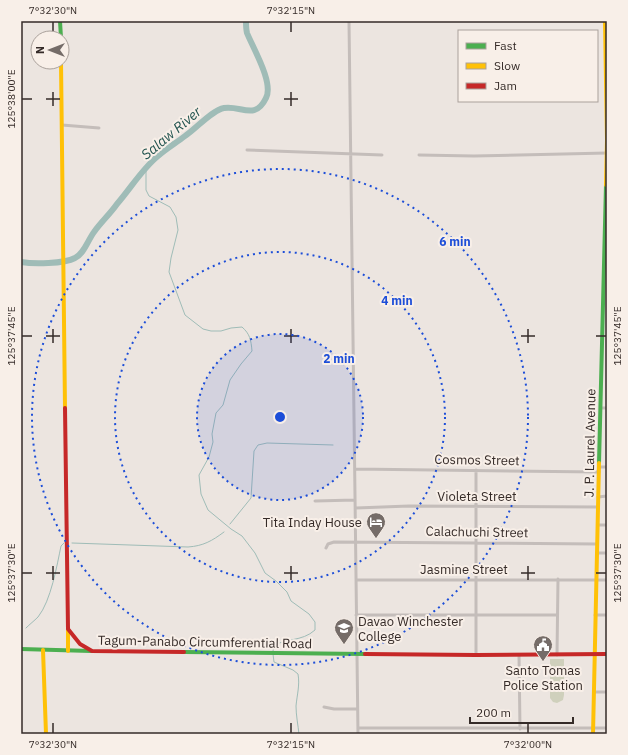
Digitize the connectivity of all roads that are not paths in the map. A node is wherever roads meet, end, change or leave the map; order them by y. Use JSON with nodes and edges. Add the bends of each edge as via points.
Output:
{"nodes":[{"id":1,"x":349,"y":21,"type":"edge"},
{"id":2,"x":605,"y":21,"type":"edge"},
{"id":3,"x":61,"y":70,"type":"edge"},
{"id":4,"x":62,"y":125,"type":"junction"},
{"id":5,"x":99,"y":128,"type":"dead end"},
{"id":6,"x":247,"y":150,"type":"dead end"},
{"id":7,"x":351,"y":153,"type":"junction"},
{"id":8,"x":607,"y":153,"type":"edge"},
{"id":9,"x":382,"y":154,"type":"dead end"},
{"id":10,"x":419,"y":155,"type":"dead end"},
{"id":11,"x":600,"y":408,"type":"junction"},
{"id":12,"x":607,"y":408,"type":"edge"},
{"id":13,"x":607,"y":467,"type":"edge"},
{"id":14,"x":355,"y":469,"type":"junction"},
{"id":15,"x":476,"y":470,"type":"junction"},
{"id":16,"x":599,"y":470,"type":"junction"},
{"id":17,"x":607,"y":496,"type":"edge"},
{"id":18,"x":598,"y":497,"type":"junction"},
{"id":19,"x":355,"y":500,"type":"junction"},
{"id":20,"x":315,"y":501,"type":"dead end"},
{"id":21,"x":476,"y":506,"type":"junction"},
{"id":22,"x":598,"y":507,"type":"junction"},
{"id":23,"x":356,"y":508,"type":"junction"},
{"id":24,"x":598,"y":524,"type":"junction"},
{"id":25,"x":607,"y":524,"type":"edge"},
{"id":26,"x":356,"y":542,"type":"junction"},
{"id":27,"x":476,"y":542,"type":"junction"},
{"id":28,"x":597,"y":544,"type":"junction"},
{"id":29,"x":326,"y":548,"type":"dead end"},
{"id":30,"x":597,"y":553,"type":"junction"},
{"id":31,"x":607,"y":553,"type":"edge"},
{"id":32,"x":476,"y":579,"type":"junction"},
{"id":33,"x":558,"y":579,"type":"junction"},
{"id":34,"x":357,"y":580,"type":"junction"},
{"id":35,"x":596,"y":580,"type":"junction"},
{"id":36,"x":607,"y":580,"type":"edge"},
{"id":37,"x":557,"y":615,"type":"junction"},
{"id":38,"x":596,"y":615,"type":"junction"},
{"id":39,"x":607,"y":615,"type":"edge"},
{"id":40,"x":356,"y":616,"type":"junction"},
{"id":41,"x":476,"y":616,"type":"junction"},
{"id":42,"x":68,"y":629,"type":"junction"},
{"id":43,"x":21,"y":649,"type":"edge"},
{"id":44,"x":43,"y":650,"type":"junction"},
{"id":45,"x":68,"y":651,"type":"junction"},
{"id":46,"x":93,"y":651,"type":"junction"},
{"id":47,"x":357,"y":653,"type":"junction"},
{"id":48,"x":594,"y":654,"type":"junction"},
{"id":49,"x":607,"y":654,"type":"edge"},
{"id":50,"x":476,"y":655,"type":"junction"},
{"id":51,"x":520,"y":655,"type":"junction"},
{"id":52,"x":557,"y":655,"type":"junction"},
{"id":53,"x":594,"y":692,"type":"junction"},
{"id":54,"x":607,"y":692,"type":"edge"},
{"id":55,"x":324,"y":707,"type":"dead end"},
{"id":56,"x":357,"y":709,"type":"junction"},
{"id":57,"x":358,"y":728,"type":"junction"},
{"id":58,"x":593,"y":728,"type":"junction"},
{"id":59,"x":607,"y":728,"type":"edge"},
{"id":60,"x":518,"y":729,"type":"junction"},
{"id":61,"x":46,"y":734,"type":"edge"},
{"id":62,"x":358,"y":734,"type":"edge"},
{"id":63,"x":517,"y":734,"type":"edge"},
{"id":64,"x":593,"y":734,"type":"edge"}],
"edges":[{"from":1,"to":7,"type":"street"},
{"from":2,"to":8,"type":"main road","name":"J. P. Laurel Avenue"},
{"from":3,"to":4,"type":"main road"},
{"from":4,"to":5,"type":"street"},
{"from":4,"to":42,"type":"main road"},
{"from":6,"to":7,"type":"street"},
{"from":7,"to":9,"type":"street"},
{"from":7,"to":14,"type":"street"},
{"from":8,"to":10,"type":"street"},
{"from":8,"to":11,"type":"main road","name":"J. P. Laurel Avenue"},
{"from":11,"to":12,"type":"street"},
{"from":11,"to":16,"type":"main road","name":"J. P. Laurel Avenue"},
{"from":13,"to":16,"type":"street","name":"Cosmos Street"},
{"from":14,"to":15,"type":"street","name":"Cosmos Street"},
{"from":14,"to":19,"type":"street"},
{"from":15,"to":16,"type":"street","name":"Cosmos Street"},
{"from":15,"to":21,"type":"street"},
{"from":16,"to":18,"type":"main road","name":"J. P. Laurel Avenue"},
{"from":17,"to":18,"type":"street"},
{"from":18,"to":22,"type":"main road","name":"J. P. Laurel Avenue"},
{"from":19,"to":20,"type":"street"},
{"from":19,"to":23,"type":"street"},
{"from":21,"to":22,"type":"street","name":"Violeta Street"},
{"from":21,"to":23,"type":"street","name":"Violeta Street"},
{"from":21,"to":27,"type":"street"},
{"from":22,"to":24,"type":"main road","name":"J. P. Laurel Avenue"},
{"from":23,"to":26,"type":"street"},
{"from":24,"to":25,"type":"street"},
{"from":24,"to":28,"type":"main road","name":"J. P. Laurel Avenue"},
{"from":26,"to":27,"type":"street","name":"Calachuchi Street"},
{"from":26,"to":29,"type":"street","name":"Calachuchi Street","via":[[334,542]]},
{"from":26,"to":34,"type":"street"},
{"from":27,"to":28,"type":"street","name":"Calachuchi Street"},
{"from":27,"to":32,"type":"street"},
{"from":28,"to":30,"type":"main road","name":"J. P. Laurel Avenue"},
{"from":30,"to":31,"type":"street"},
{"from":30,"to":35,"type":"main road","name":"J. P. Laurel Avenue"},
{"from":32,"to":33,"type":"street","name":"Jasmine Street"},
{"from":32,"to":34,"type":"street","name":"Jasmine Street"},
{"from":32,"to":41,"type":"street"},
{"from":33,"to":35,"type":"street","name":"Jasmine Street"},
{"from":33,"to":37,"type":"street"},
{"from":34,"to":40,"type":"street"},
{"from":35,"to":36,"type":"street","name":"Jasmine Street"},
{"from":35,"to":38,"type":"main road","name":"J. P. Laurel Avenue"},
{"from":37,"to":41,"type":"street"},
{"from":37,"to":52,"type":"street"},
{"from":38,"to":39,"type":"street"},
{"from":38,"to":48,"type":"main road","name":"J. P. Laurel Avenue"},
{"from":40,"to":41,"type":"street"},
{"from":40,"to":47,"type":"street"},
{"from":41,"to":50,"type":"street"},
{"from":42,"to":45,"type":"main road"},
{"from":42,"to":46,"type":"main road","name":"Tagum-Panabo Circumferential Road","via":[[78,643]]},
{"from":43,"to":44,"type":"main road"},
{"from":44,"to":45,"type":"main road"},
{"from":44,"to":61,"type":"main road"},
{"from":45,"to":46,"type":"main road"},
{"from":46,"to":47,"type":"main road","name":"Tagum-Panabo Circumferential Road"},
{"from":47,"to":50,"type":"main road","name":"Tagum-Panabo Circumferential Road"},
{"from":47,"to":56,"type":"street"},
{"from":48,"to":49,"type":"main road","name":"Tagum-Panabo Circumferential Road"},
{"from":48,"to":52,"type":"main road","name":"Tagum-Panabo Circumferential Road"},
{"from":48,"to":53,"type":"main road","name":"J. P. Laurel Avenue"},
{"from":50,"to":51,"type":"main road","name":"Tagum-Panabo Circumferential Road"},
{"from":51,"to":52,"type":"main road","name":"Tagum-Panabo Circumferential Road"},
{"from":51,"to":60,"type":"street"},
{"from":53,"to":54,"type":"street"},
{"from":53,"to":58,"type":"main road","name":"J. P. Laurel Avenue"},
{"from":55,"to":56,"type":"street"},
{"from":56,"to":57,"type":"street"},
{"from":57,"to":60,"type":"street"},
{"from":57,"to":62,"type":"street"},
{"from":58,"to":59,"type":"street"},
{"from":58,"to":60,"type":"street"},
{"from":58,"to":64,"type":"main road","name":"J. P. Laurel Avenue"},
{"from":60,"to":63,"type":"street"}]}
